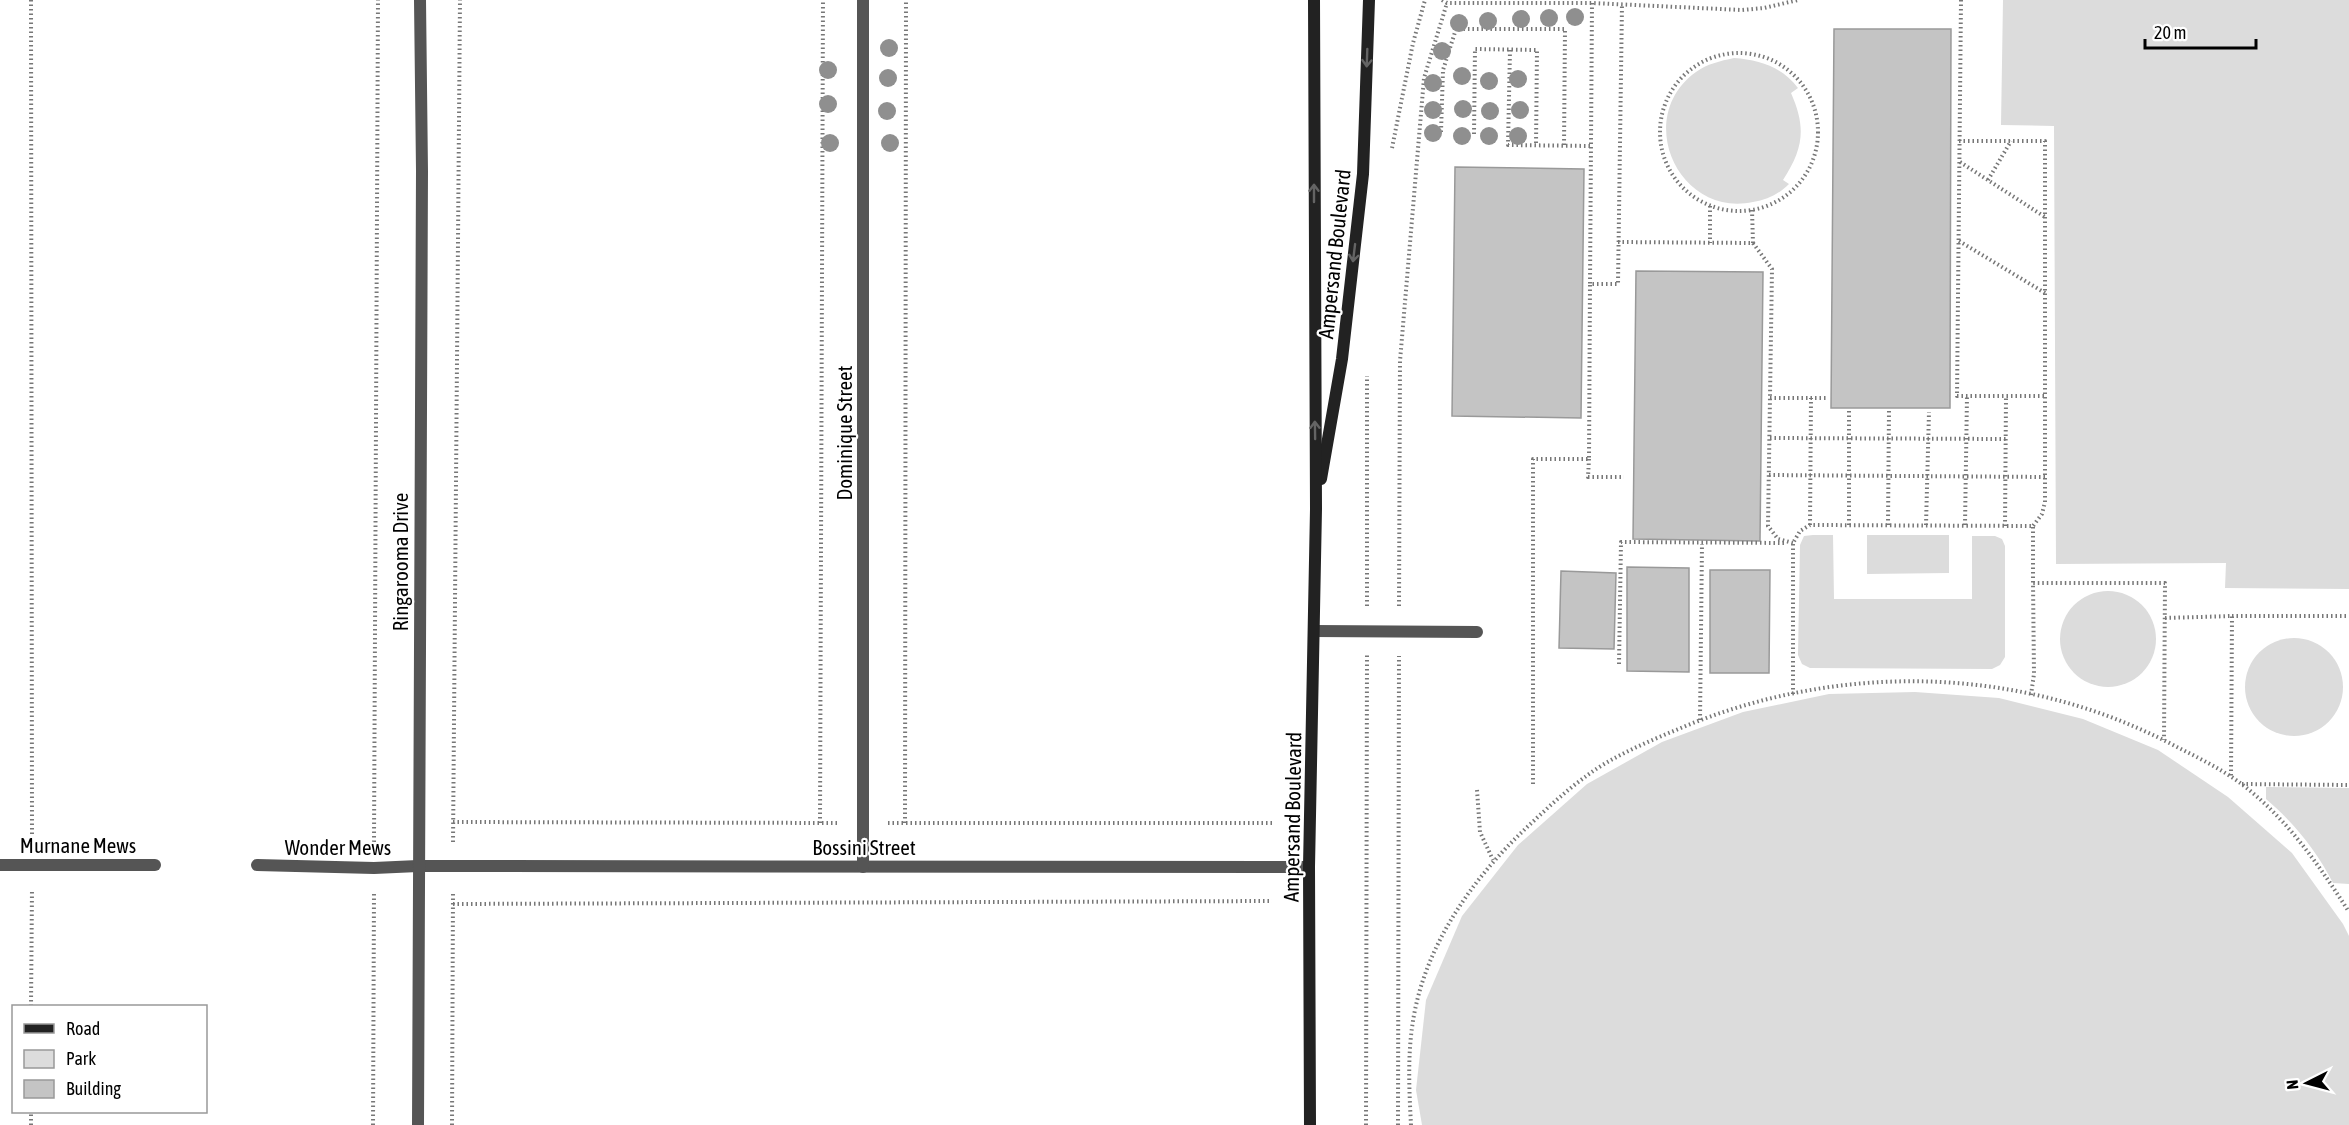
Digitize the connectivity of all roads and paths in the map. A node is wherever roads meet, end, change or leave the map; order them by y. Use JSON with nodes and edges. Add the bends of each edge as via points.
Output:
{"nodes":[{"id":1,"x":31,"y":0,"type":"edge"},
{"id":2,"x":378,"y":0,"type":"edge"},
{"id":3,"x":420,"y":0,"type":"edge"},
{"id":4,"x":460,"y":0,"type":"edge"},
{"id":5,"x":823,"y":0,"type":"edge"},
{"id":6,"x":863,"y":0,"type":"edge"},
{"id":7,"x":906,"y":0,"type":"edge"},
{"id":8,"x":1314,"y":0,"type":"edge"},
{"id":9,"x":1369,"y":0,"type":"edge"},
{"id":10,"x":1425,"y":0,"type":"edge"},
{"id":11,"x":1442,"y":0,"type":"edge"},
{"id":12,"x":1798,"y":0,"type":"edge"},
{"id":13,"x":1961,"y":0,"type":"edge"},
{"id":14,"x":1447,"y":3,"type":"junction"},
{"id":15,"x":1592,"y":3,"type":"junction"},
{"id":16,"x":1622,"y":4,"type":"junction"},
{"id":17,"x":1509,"y":50,"type":"junction"},
{"id":18,"x":1441,"y":132,"type":"dead end"},
{"id":19,"x":1474,"y":134,"type":"dead end"},
{"id":20,"x":1959,"y":141,"type":"junction"},
{"id":21,"x":2011,"y":141,"type":"junction"},
{"id":22,"x":1536,"y":145,"type":"junction"},
{"id":23,"x":1564,"y":146,"type":"junction"},
{"id":24,"x":1591,"y":146,"type":"junction"},
{"id":25,"x":1391,"y":157,"type":"dead end"},
{"id":26,"x":1959,"y":161,"type":"junction"},
{"id":27,"x":1988,"y":180,"type":"junction"},
{"id":28,"x":1710,"y":206,"type":"junction"},
{"id":29,"x":1752,"y":210,"type":"junction"},
{"id":30,"x":2045,"y":217,"type":"junction"},
{"id":31,"x":1958,"y":241,"type":"junction"},
{"id":32,"x":1618,"y":242,"type":"junction"},
{"id":33,"x":1710,"y":243,"type":"junction"},
{"id":34,"x":1753,"y":243,"type":"junction"},
{"id":35,"x":1590,"y":284,"type":"junction"},
{"id":36,"x":2045,"y":293,"type":"junction"},
{"id":37,"x":1367,"y":371,"type":"dead end"},
{"id":38,"x":1967,"y":396,"type":"junction"},
{"id":39,"x":2046,"y":396,"type":"junction"},
{"id":40,"x":2006,"y":397,"type":"junction"},
{"id":41,"x":1770,"y":398,"type":"junction"},
{"id":42,"x":1811,"y":398,"type":"junction"},
{"id":43,"x":1826,"y":398,"type":"dead end"},
{"id":44,"x":1849,"y":411,"type":"dead end"},
{"id":45,"x":1889,"y":411,"type":"dead end"},
{"id":46,"x":1929,"y":412,"type":"dead end"},
{"id":47,"x":1770,"y":438,"type":"junction"},
{"id":48,"x":1811,"y":438,"type":"junction"},
{"id":49,"x":1849,"y":438,"type":"junction"},
{"id":50,"x":1889,"y":439,"type":"junction"},
{"id":51,"x":1928,"y":439,"type":"junction"},
{"id":52,"x":1966,"y":439,"type":"junction"},
{"id":53,"x":2006,"y":439,"type":"junction"},
{"id":54,"x":1589,"y":459,"type":"junction"},
{"id":55,"x":1769,"y":475,"type":"junction"},
{"id":56,"x":1810,"y":476,"type":"junction"},
{"id":57,"x":1848,"y":476,"type":"junction"},
{"id":58,"x":1889,"y":476,"type":"junction"},
{"id":59,"x":1624,"y":477,"type":"dead end"},
{"id":60,"x":1928,"y":477,"type":"junction"},
{"id":61,"x":1965,"y":477,"type":"junction"},
{"id":62,"x":2005,"y":477,"type":"junction"},
{"id":63,"x":2045,"y":477,"type":"junction"},
{"id":64,"x":1316,"y":509,"type":"junction"},
{"id":65,"x":1810,"y":525,"type":"junction"},
{"id":66,"x":1848,"y":525,"type":"junction"},
{"id":67,"x":1888,"y":525,"type":"junction"},
{"id":68,"x":1926,"y":525,"type":"junction"},
{"id":69,"x":1965,"y":525,"type":"junction"},
{"id":70,"x":2005,"y":526,"type":"junction"},
{"id":71,"x":2033,"y":526,"type":"junction"},
{"id":72,"x":1793,"y":543,"type":"junction"},
{"id":73,"x":1702,"y":544,"type":"junction"},
{"id":74,"x":2033,"y":583,"type":"junction"},
{"id":75,"x":2232,"y":616,"type":"junction"},
{"id":76,"x":2349,"y":616,"type":"edge"},
{"id":77,"x":2165,"y":618,"type":"junction"},
{"id":78,"x":1314,"y":631,"type":"junction"},
{"id":79,"x":1367,"y":631,"type":"junction"},
{"id":80,"x":1399,"y":631,"type":"junction"},
{"id":81,"x":1477,"y":632,"type":"dead end"},
{"id":82,"x":1619,"y":664,"type":"dead end"},
{"id":83,"x":1793,"y":694,"type":"junction"},
{"id":84,"x":2031,"y":695,"type":"junction"},
{"id":85,"x":1700,"y":720,"type":"junction"},
{"id":86,"x":2164,"y":740,"type":"junction"},
{"id":87,"x":2231,"y":778,"type":"junction"},
{"id":88,"x":2241,"y":783,"type":"junction"},
{"id":89,"x":1533,"y":784,"type":"dead end"},
{"id":90,"x":2349,"y":785,"type":"edge"},
{"id":91,"x":1477,"y":790,"type":"dead end"},
{"id":92,"x":820,"y":823,"type":"dead end"},
{"id":93,"x":905,"y":823,"type":"dead end"},
{"id":94,"x":1493,"y":860,"type":"junction"},
{"id":95,"x":0,"y":864,"type":"edge"},
{"id":96,"x":32,"y":864,"type":"junction"},
{"id":97,"x":155,"y":865,"type":"dead end"},
{"id":98,"x":257,"y":866,"type":"dead end"},
{"id":99,"x":418,"y":866,"type":"junction"},
{"id":100,"x":454,"y":866,"type":"junction"},
{"id":101,"x":863,"y":867,"type":"junction"},
{"id":102,"x":1310,"y":867,"type":"junction"},
{"id":103,"x":374,"y":868,"type":"junction"},
{"id":104,"x":1272,"y":901,"type":"dead end"},
{"id":105,"x":453,"y":904,"type":"junction"},
{"id":106,"x":2349,"y":912,"type":"edge"},
{"id":107,"x":31,"y":1005,"type":"edge"},
{"id":108,"x":373,"y":1125,"type":"edge"},
{"id":109,"x":418,"y":1125,"type":"edge"},
{"id":110,"x":453,"y":1125,"type":"edge"},
{"id":111,"x":1310,"y":1125,"type":"edge"},
{"id":112,"x":1366,"y":1125,"type":"edge"},
{"id":113,"x":1398,"y":1125,"type":"edge"},
{"id":114,"x":1411,"y":1125,"type":"edge"}],
"edges":[{"from":1,"to":96,"type":"path"},
{"from":2,"to":103,"type":"path"},
{"from":3,"to":99,"type":"street","name":"Ringarooma Drive"},
{"from":4,"to":100,"type":"path"},
{"from":5,"to":92,"type":"path"},
{"from":6,"to":101,"type":"street","name":"Dominique Street"},
{"from":7,"to":93,"type":"path"},
{"from":64,"to":8,"type":"street","name":"Ampersand Boulevard","one_way":true},
{"from":9,"to":64,"type":"street","name":"Ampersand Boulevard","one_way":true,"via":[[1363,174],[1342,359]]},
{"from":10,"to":25,"type":"path"},
{"from":11,"to":14,"type":"path"},
{"from":12,"to":16,"type":"path","via":[[1742,10]]},
{"from":13,"to":20,"type":"path"},
{"from":14,"to":15,"type":"path"},
{"from":14,"to":80,"type":"path","via":[[1424,78],[1401,349]]},
{"from":15,"to":16,"type":"path"},
{"from":15,"to":24,"type":"path"},
{"from":16,"to":32,"type":"path"},
{"from":17,"to":19,"type":"path","via":[[1475,49]]},
{"from":17,"to":22,"type":"path","via":[[1508,145]]},
{"from":17,"to":22,"type":"path","via":[[1537,50]]},
{"from":18,"to":23,"type":"path","via":[[1443,70],[1456,29],[1565,30]]},
{"from":20,"to":21,"type":"path"},
{"from":20,"to":26,"type":"path"},
{"from":21,"to":27,"type":"path"},
{"from":21,"to":30,"type":"path","via":[[2045,141]]},
{"from":22,"to":23,"type":"path"},
{"from":23,"to":24,"type":"path"},
{"from":24,"to":35,"type":"path"},
{"from":26,"to":27,"type":"path"},
{"from":26,"to":31,"type":"path"},
{"from":27,"to":30,"type":"path"},
{"from":28,"to":29,"type":"path"},
{"from":28,"to":29,"type":"path","via":[[1689,194],[1673,177],[1659,131],[1663,107],[1674,86],[1690,69],[1711,57],[1735,52],[1759,55],[1781,64],[1799,80],[1812,100],[1818,123],[1817,147],[1809,170],[1794,189],[1775,203]]},
{"from":28,"to":33,"type":"path"},
{"from":29,"to":34,"type":"path"},
{"from":30,"to":36,"type":"path"},
{"from":31,"to":36,"type":"path"},
{"from":31,"to":38,"type":"path","via":[[1957,396]]},
{"from":32,"to":33,"type":"path"},
{"from":32,"to":35,"type":"path","via":[[1618,284]]},
{"from":33,"to":34,"type":"path"},
{"from":34,"to":41,"type":"path","via":[[1772,269]]},
{"from":35,"to":54,"type":"path"},
{"from":36,"to":39,"type":"path"},
{"from":37,"to":79,"type":"path"},
{"from":38,"to":40,"type":"path"},
{"from":38,"to":52,"type":"path"},
{"from":39,"to":40,"type":"path"},
{"from":39,"to":63,"type":"path"},
{"from":40,"to":53,"type":"path"},
{"from":41,"to":42,"type":"path"},
{"from":41,"to":47,"type":"path"},
{"from":42,"to":43,"type":"path"},
{"from":42,"to":48,"type":"path"},
{"from":44,"to":49,"type":"path"},
{"from":45,"to":50,"type":"path"},
{"from":46,"to":51,"type":"path"},
{"from":47,"to":48,"type":"path"},
{"from":47,"to":55,"type":"path"},
{"from":48,"to":49,"type":"path"},
{"from":48,"to":56,"type":"path"},
{"from":49,"to":50,"type":"path"},
{"from":49,"to":57,"type":"path"},
{"from":50,"to":51,"type":"path"},
{"from":50,"to":58,"type":"path"},
{"from":51,"to":52,"type":"path"},
{"from":51,"to":60,"type":"path"},
{"from":52,"to":53,"type":"path"},
{"from":52,"to":61,"type":"path"},
{"from":53,"to":62,"type":"path"},
{"from":54,"to":59,"type":"path","via":[[1588,477]]},
{"from":54,"to":89,"type":"path","via":[[1533,459]]},
{"from":55,"to":56,"type":"path"},
{"from":55,"to":72,"type":"path","via":[[1768,526],[1778,539]]},
{"from":56,"to":57,"type":"path"},
{"from":56,"to":65,"type":"path"},
{"from":57,"to":58,"type":"path"},
{"from":57,"to":66,"type":"path"},
{"from":58,"to":60,"type":"path"},
{"from":58,"to":67,"type":"path"},
{"from":60,"to":61,"type":"path"},
{"from":60,"to":68,"type":"path"},
{"from":61,"to":62,"type":"path"},
{"from":61,"to":69,"type":"path"},
{"from":62,"to":63,"type":"path"},
{"from":62,"to":70,"type":"path"},
{"from":63,"to":71,"type":"path","via":[[2045,502]]},
{"from":64,"to":78,"type":"street","name":"Ampersand Boulevard"},
{"from":65,"to":66,"type":"path"},
{"from":65,"to":72,"type":"path","via":[[1800,531]]},
{"from":66,"to":67,"type":"path"},
{"from":67,"to":68,"type":"path"},
{"from":68,"to":69,"type":"path"},
{"from":69,"to":70,"type":"path"},
{"from":70,"to":71,"type":"path"},
{"from":71,"to":74,"type":"path"},
{"from":72,"to":73,"type":"path"},
{"from":72,"to":83,"type":"path"},
{"from":73,"to":82,"type":"path","via":[[1621,542]]},
{"from":73,"to":85,"type":"path"},
{"from":74,"to":77,"type":"path","via":[[2165,583]]},
{"from":74,"to":84,"type":"path"},
{"from":75,"to":76,"type":"path"},
{"from":75,"to":77,"type":"path"},
{"from":75,"to":87,"type":"path"},
{"from":77,"to":86,"type":"path"},
{"from":78,"to":79,"type":"street"},
{"from":78,"to":102,"type":"street","name":"Ampersand Boulevard"},
{"from":79,"to":80,"type":"street"},
{"from":79,"to":112,"type":"path"},
{"from":80,"to":81,"type":"street"},
{"from":80,"to":113,"type":"path"},
{"from":83,"to":84,"type":"path","via":[[1828,687],[1930,680],[1985,685]]},
{"from":83,"to":85,"type":"path"},
{"from":84,"to":86,"type":"path","via":[[2075,704],[2135,725]]},
{"from":85,"to":94,"type":"path","via":[[1639,746],[1586,775]]},
{"from":86,"to":87,"type":"path"},
{"from":87,"to":88,"type":"path"},
{"from":88,"to":90,"type":"path"},
{"from":88,"to":106,"type":"path","via":[[2280,817],[2323,870]]},
{"from":91,"to":94,"type":"path","via":[[1480,832]]},
{"from":94,"to":114,"type":"path","via":[[1461,903],[1431,960],[1415,1010],[1408,1070]]},
{"from":95,"to":96,"type":"street","name":"Murnane Mews"},
{"from":96,"to":97,"type":"street","name":"Murnane Mews"},
{"from":96,"to":107,"type":"path"},
{"from":98,"to":103,"type":"street","name":"Wonder Mews"},
{"from":99,"to":100,"type":"street","name":"Bossini Street"},
{"from":99,"to":103,"type":"street","name":"Wonder Mews"},
{"from":99,"to":109,"type":"street","name":"Ringarooma Drive"},
{"from":100,"to":101,"type":"street","name":"Bossini Street"},
{"from":100,"to":105,"type":"path"},
{"from":101,"to":102,"type":"street","name":"Bossini Street"},
{"from":102,"to":111,"type":"street","name":"Ampersand Boulevard"},
{"from":103,"to":108,"type":"path"},
{"from":104,"to":105,"type":"path"},
{"from":105,"to":110,"type":"path"}]}
